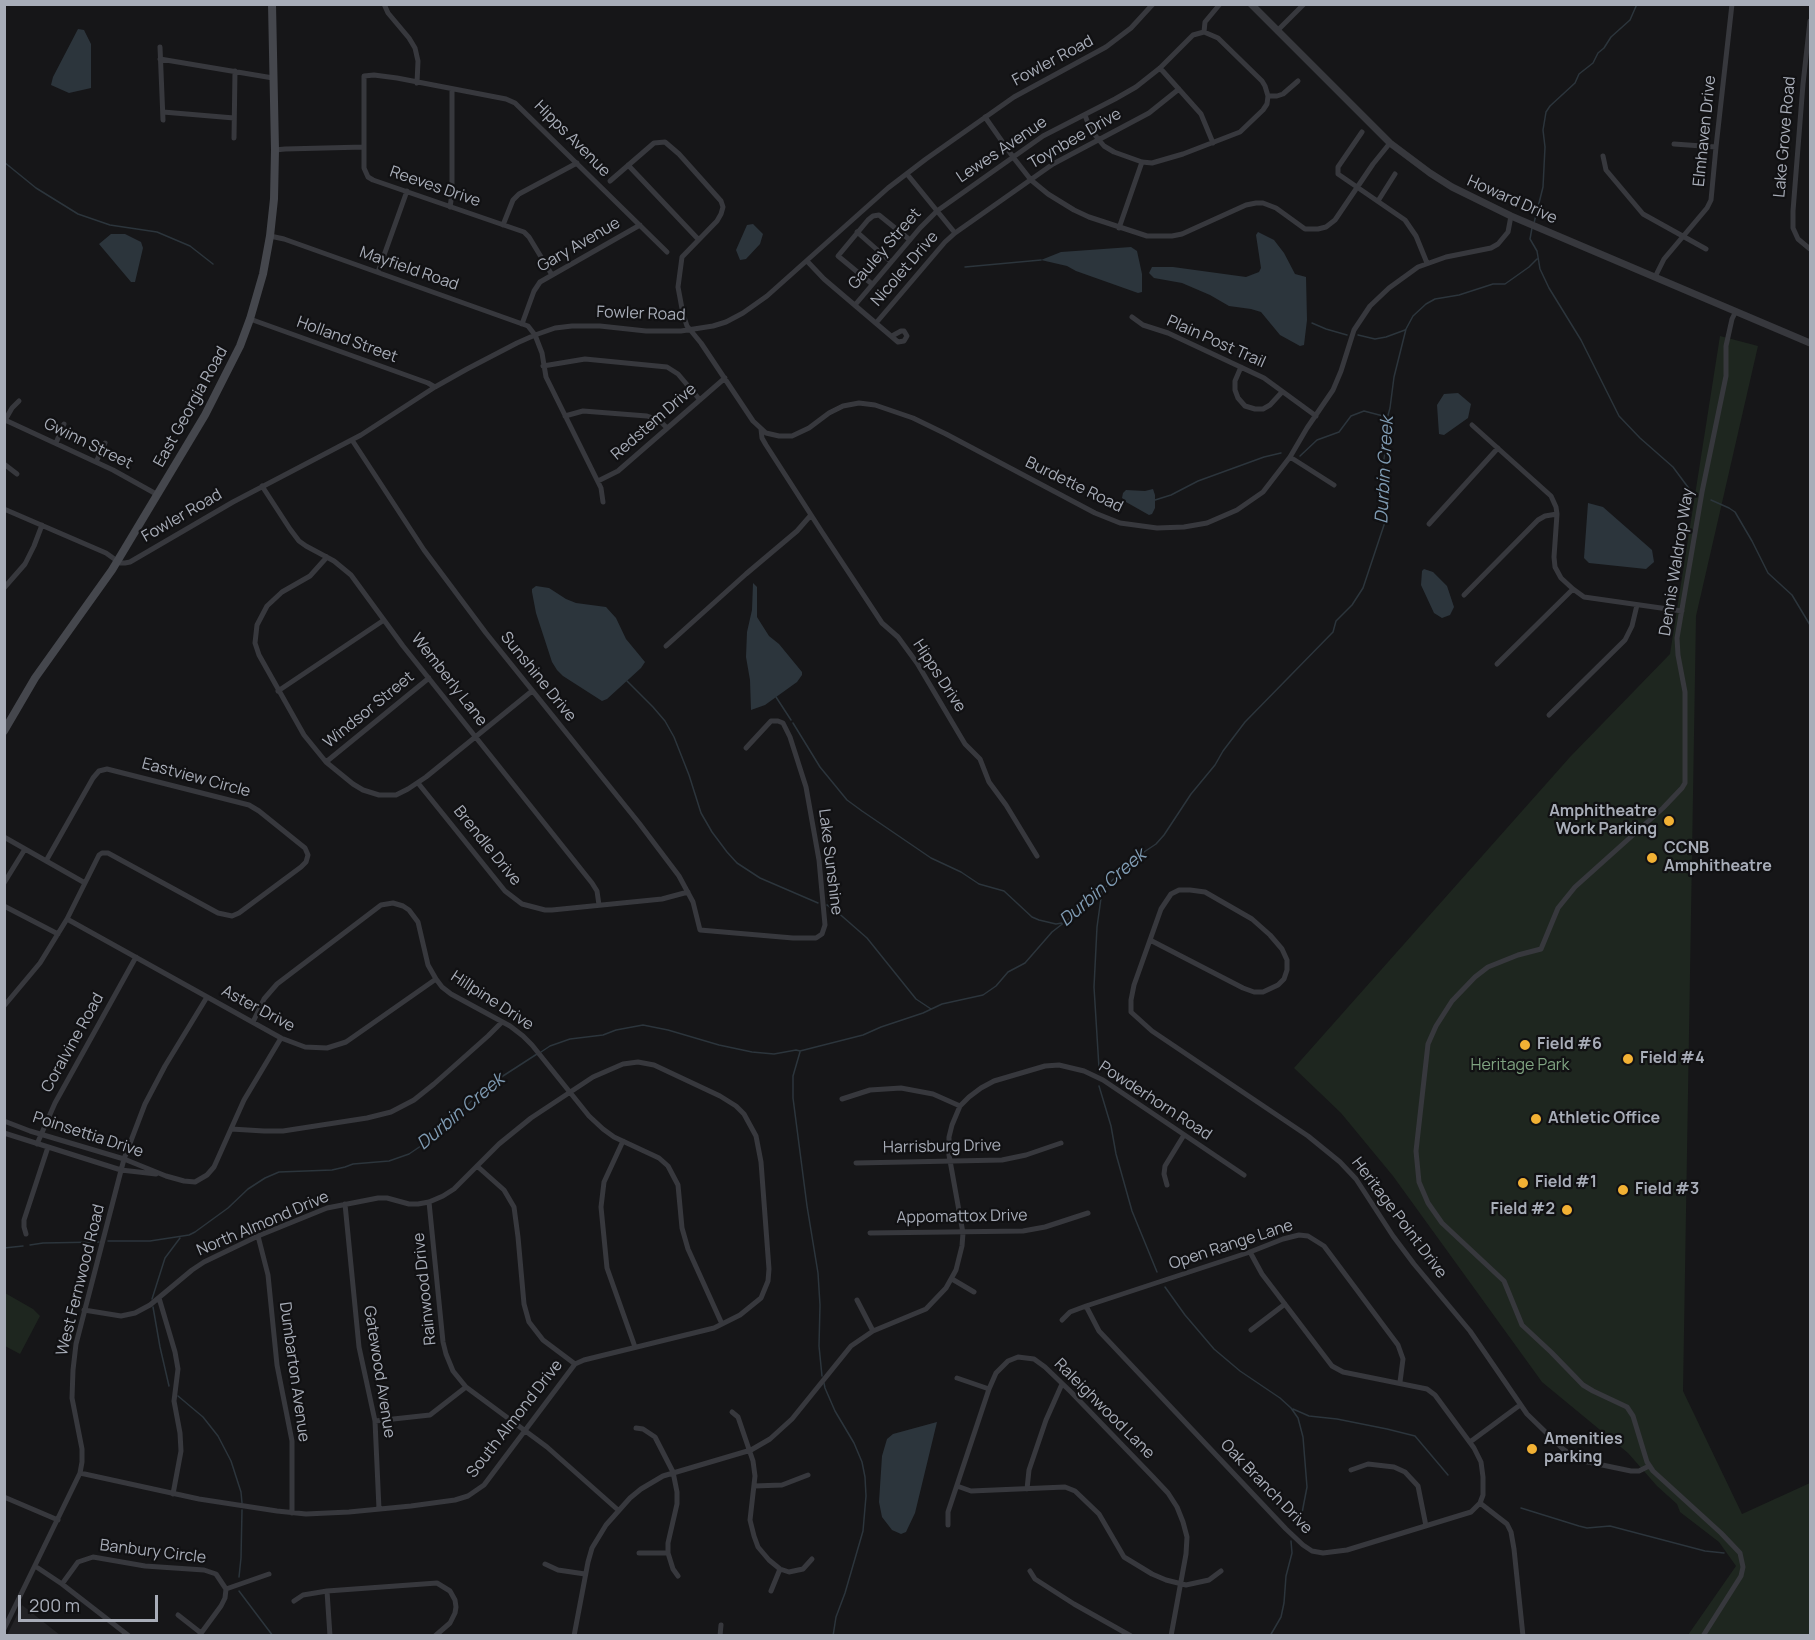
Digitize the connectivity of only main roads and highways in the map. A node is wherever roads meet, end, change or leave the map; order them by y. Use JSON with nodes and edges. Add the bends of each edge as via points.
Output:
{"nodes":[{"id":1,"x":272,"y":4,"type":"edge"},
{"id":2,"x":4,"y":731,"type":"edge"}],
"edges":[{"from":1,"to":2,"type":"main road","name":"East Georgia Road","via":[[274,193],[263,274],[250,319],[215,399],[158,495],[90,603],[35,678]]}]}
